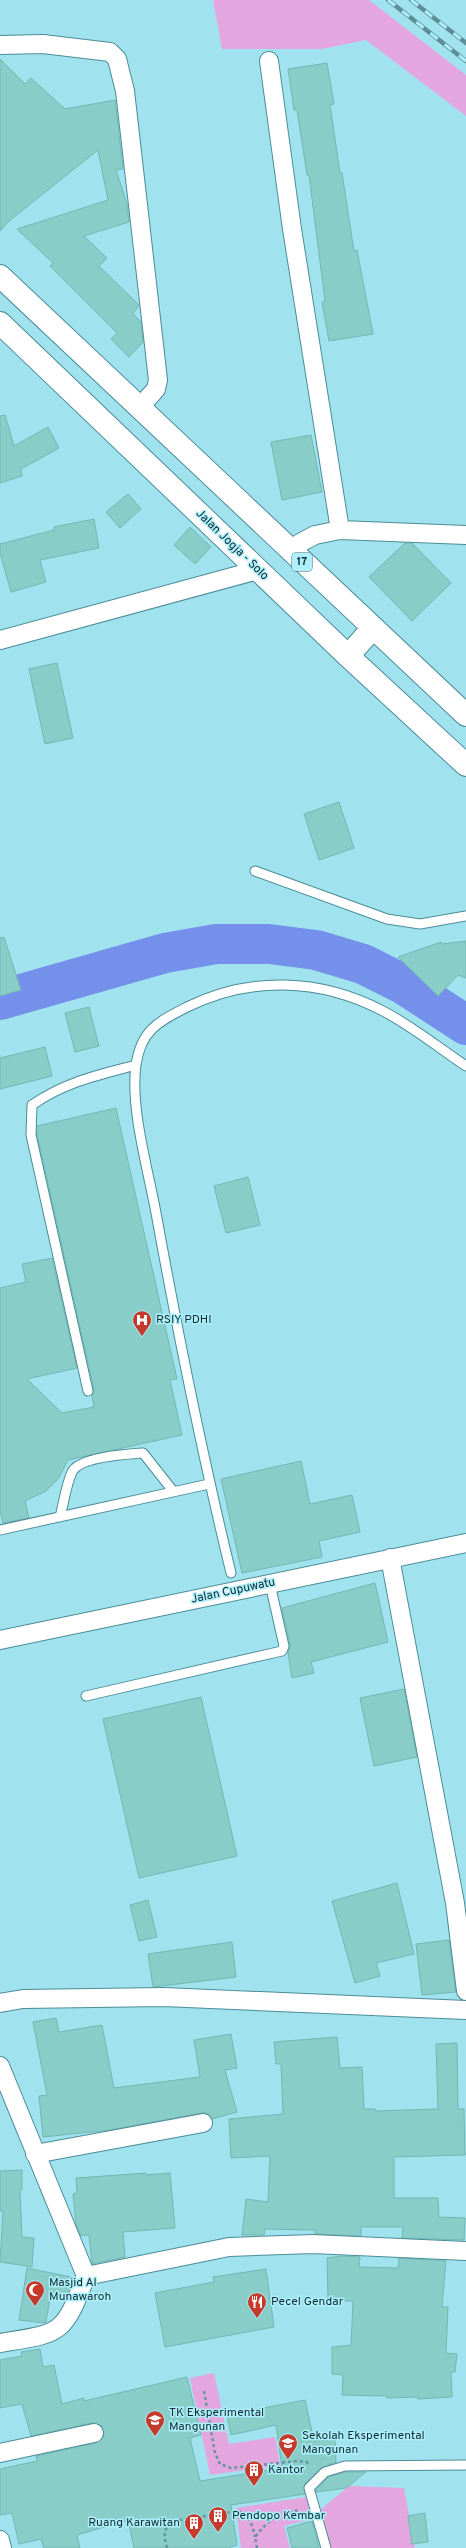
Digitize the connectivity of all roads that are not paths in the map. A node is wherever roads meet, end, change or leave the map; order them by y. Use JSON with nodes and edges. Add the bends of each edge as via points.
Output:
{"nodes":[{"id":1,"x":0,"y":45,"type":"edge"},
{"id":2,"x":269,"y":61,"type":"dead end"},
{"id":3,"x":0,"y":276,"type":"edge"},
{"id":4,"x":0,"y":323,"type":"edge"},
{"id":5,"x":139,"y":408,"type":"junction"},
{"id":6,"x":340,"y":530,"type":"junction"},
{"id":7,"x":466,"y":535,"type":"edge"},
{"id":8,"x":290,"y":552,"type":"junction"},
{"id":9,"x":258,"y":570,"type":"junction"},
{"id":10,"x":372,"y":629,"type":"junction"},
{"id":11,"x":0,"y":640,"type":"edge"},
{"id":12,"x":348,"y":656,"type":"junction"},
{"id":13,"x":466,"y":715,"type":"edge"},
{"id":14,"x":466,"y":765,"type":"edge"},
{"id":15,"x":255,"y":872,"type":"dead end"},
{"id":16,"x":466,"y":916,"type":"edge"},
{"id":17,"x":136,"y":1065,"type":"junction"},
{"id":18,"x":466,"y":1066,"type":"edge"},
{"id":19,"x":88,"y":1391,"type":"dead end"},
{"id":20,"x":209,"y":1484,"type":"junction"},
{"id":21,"x":173,"y":1491,"type":"junction"},
{"id":22,"x":60,"y":1517,"type":"junction"},
{"id":23,"x":0,"y":1530,"type":"edge"},
{"id":24,"x":466,"y":1543,"type":"edge"},
{"id":25,"x":390,"y":1558,"type":"junction"},
{"id":26,"x":231,"y":1573,"type":"dead end"},
{"id":27,"x":270,"y":1584,"type":"junction"},
{"id":28,"x":0,"y":1640,"type":"edge"},
{"id":29,"x":86,"y":1696,"type":"dead end"},
{"id":30,"x":466,"y":1991,"type":"edge"},
{"id":31,"x":0,"y":2003,"type":"edge"},
{"id":32,"x":466,"y":2010,"type":"edge"},
{"id":33,"x":0,"y":2066,"type":"edge"},
{"id":34,"x":203,"y":2123,"type":"dead end"},
{"id":35,"x":36,"y":2154,"type":"junction"},
{"id":36,"x":466,"y":2251,"type":"edge"},
{"id":37,"x":86,"y":2276,"type":"junction"},
{"id":38,"x":0,"y":2343,"type":"edge"},
{"id":39,"x":94,"y":2433,"type":"dead end"},
{"id":40,"x":0,"y":2453,"type":"edge"},
{"id":41,"x":466,"y":2465,"type":"edge"},
{"id":42,"x":0,"y":2540,"type":"edge"},
{"id":43,"x":2,"y":2548,"type":"edge"},
{"id":44,"x":326,"y":2548,"type":"edge"}],
"edges":[{"from":1,"to":5,"type":"street","via":[[43,44],[110,52],[117,59],[125,91],[158,380],[156,390]]},
{"from":2,"to":6,"type":"street","via":[[292,229]]},
{"from":3,"to":5,"type":"highway","number":"17"},
{"from":4,"to":9,"type":"highway","name":"Jalan Jogja - Solo"},
{"from":5,"to":8,"type":"highway","number":"17"},
{"from":6,"to":7,"type":"street"},
{"from":6,"to":8,"type":"street","via":[[316,535],[300,543]]},
{"from":8,"to":10,"type":"highway","number":"17"},
{"from":9,"to":11,"type":"street"},
{"from":9,"to":12,"type":"highway","name":"Jalan Jogja - Solo"},
{"from":10,"to":12,"type":"highway"},
{"from":10,"to":13,"type":"highway","number":"17"},
{"from":12,"to":14,"type":"highway","name":"Jalan Jogja - Solo"},
{"from":15,"to":16,"type":"lane","via":[[387,919],[420,924]]},
{"from":17,"to":18,"type":"lane","via":[[145,1035],[164,1019],[227,990],[266,984],[294,984],[332,991],[383,1011]]},
{"from":17,"to":19,"type":"lane","via":[[84,1078],[55,1090],[32,1105],[30,1115],[31,1135]]},
{"from":17,"to":20,"type":"lane","via":[[137,1107]]},
{"from":20,"to":21,"type":"lane"},
{"from":20,"to":26,"type":"lane"},
{"from":21,"to":22,"type":"lane"},
{"from":21,"to":22,"type":"lane","via":[[143,1453],[113,1455],[83,1463],[73,1470]]},
{"from":22,"to":23,"type":"lane"},
{"from":24,"to":25,"type":"street","name":"Jalan Cupuwatu"},
{"from":25,"to":27,"type":"street","name":"Jalan Cupuwatu"},
{"from":25,"to":30,"type":"street","via":[[455,1902]]},
{"from":27,"to":28,"type":"street","name":"Jalan Cupuwatu"},
{"from":27,"to":29,"type":"lane","via":[[284,1646],[282,1651]]},
{"from":31,"to":32,"type":"street","via":[[23,1999],[164,1997]]},
{"from":33,"to":35,"type":"street"},
{"from":34,"to":35,"type":"street"},
{"from":35,"to":37,"type":"street"},
{"from":36,"to":37,"type":"street","via":[[313,2244],[229,2247]]},
{"from":37,"to":38,"type":"street","via":[[72,2312],[60,2327],[45,2335]]},
{"from":39,"to":40,"type":"street"},
{"from":41,"to":44,"type":"lane","via":[[345,2466],[326,2472],[309,2488]]},
{"from":42,"to":43,"type":"street"}]}
